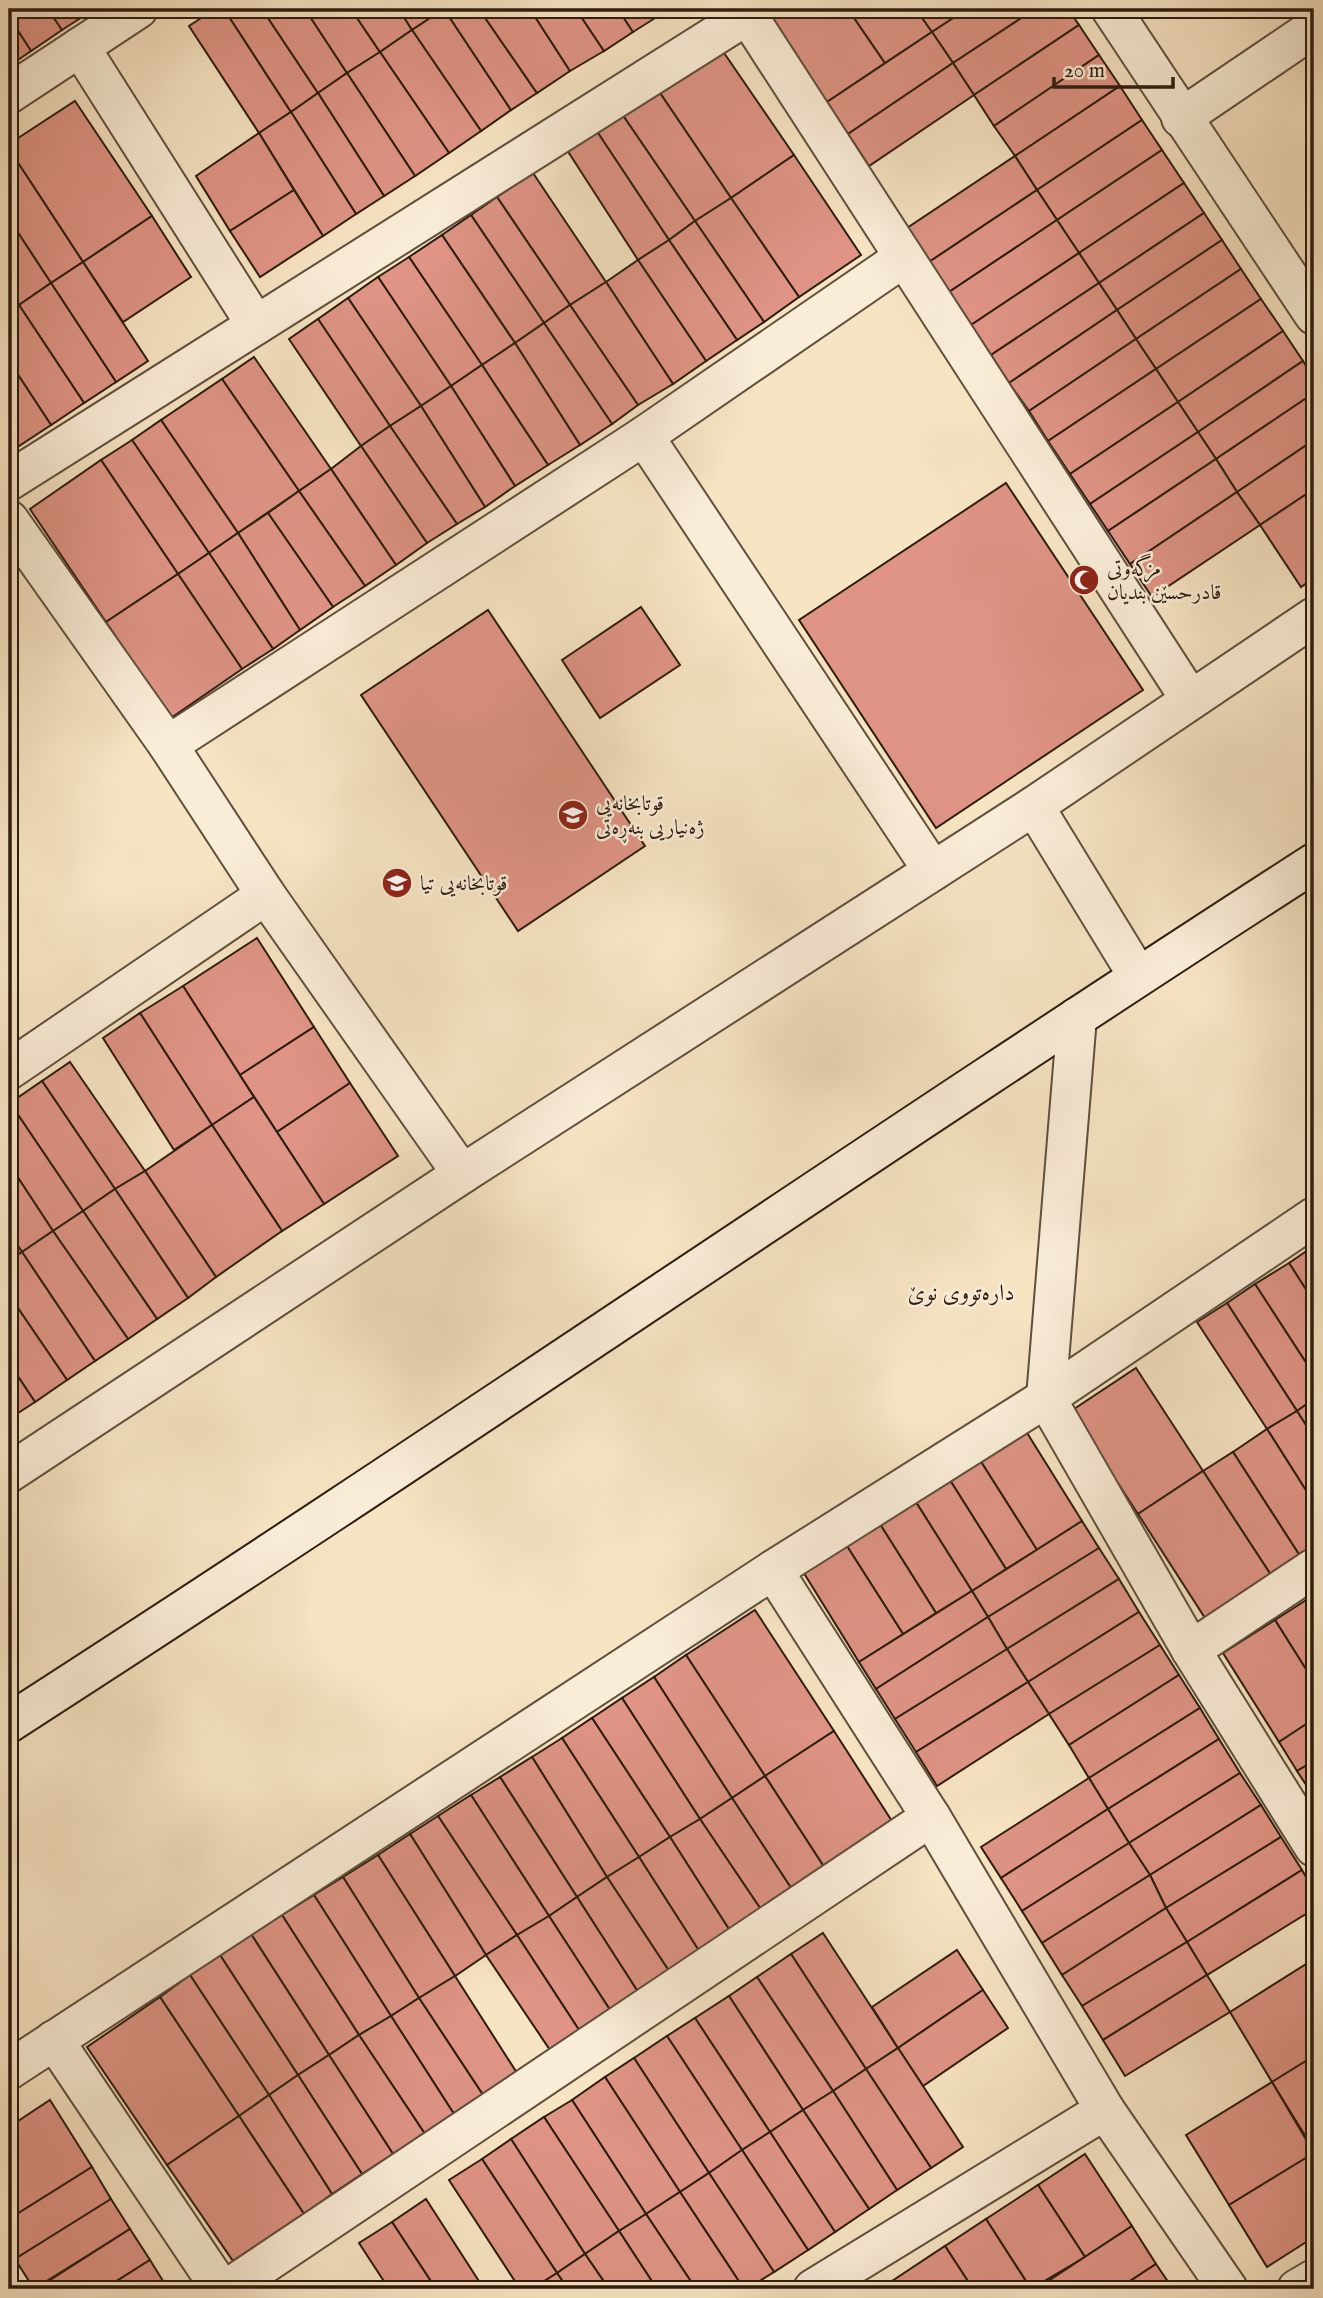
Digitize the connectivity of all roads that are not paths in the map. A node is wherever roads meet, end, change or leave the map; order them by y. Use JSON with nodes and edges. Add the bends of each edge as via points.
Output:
{"nodes":[{"id":1,"x":138,"y":9,"type":"edge"},
{"id":2,"x":1111,"y":9,"type":"edge"},
{"id":3,"x":752,"y":12,"type":"edge"},
{"id":4,"x":1314,"y":28,"type":"edge"},
{"id":5,"x":80,"y":47,"type":"junction"},
{"id":6,"x":9,"y":94,"type":"edge"},
{"id":7,"x":1181,"y":118,"type":"junction"},
{"id":8,"x":903,"y":258,"type":"junction"},
{"id":9,"x":1314,"y":316,"type":"edge"},
{"id":10,"x":256,"y":325,"type":"junction"},
{"id":11,"x":644,"y":436,"type":"junction"},
{"id":12,"x":9,"y":481,"type":"edge"},
{"id":13,"x":9,"y":520,"type":"edge"},
{"id":14,"x":1314,"y":617,"type":"edge"},
{"id":15,"x":1190,"y":699,"type":"junction"},
{"id":16,"x":168,"y":745,"type":"junction"},
{"id":17,"x":1034,"y":806,"type":"junction"},
{"id":18,"x":1314,"y":863,"type":"edge"},
{"id":19,"x":933,"y":871,"type":"junction"},
{"id":20,"x":266,"y":895,"type":"junction"},
{"id":21,"x":1138,"y":976,"type":"junction"},
{"id":22,"x":1077,"y":1017,"type":"junction"},
{"id":23,"x":9,"y":1070,"type":"edge"},
{"id":24,"x":462,"y":1174,"type":"junction"},
{"id":25,"x":1314,"y":1217,"type":"edge"},
{"id":26,"x":1046,"y":1398,"type":"junction"},
{"id":27,"x":9,"y":1473,"type":"edge"},
{"id":28,"x":1314,"y":1568,"type":"edge"},
{"id":29,"x":773,"y":1570,"type":"junction"},
{"id":30,"x":1191,"y":1650,"type":"junction"},
{"id":31,"x":9,"y":1723,"type":"edge"},
{"id":32,"x":930,"y":1817,"type":"junction"},
{"id":33,"x":1314,"y":1847,"type":"edge"},
{"id":34,"x":54,"y":2040,"type":"junction"},
{"id":35,"x":9,"y":2070,"type":"edge"},
{"id":36,"x":1105,"y":2110,"type":"junction"},
{"id":37,"x":1314,"y":2279,"type":"edge"},
{"id":38,"x":833,"y":2284,"type":"edge"},
{"id":39,"x":221,"y":2289,"type":"edge"},
{"id":40,"x":227,"y":2289,"type":"edge"},
{"id":41,"x":1228,"y":2289,"type":"edge"},
{"id":42,"x":1297,"y":2289,"type":"edge"}],
"edges":[{"from":1,"to":5,"type":"street"},
{"from":2,"to":7,"type":"street"},
{"from":3,"to":8,"type":"street"},
{"from":3,"to":10,"type":"street"},
{"from":4,"to":7,"type":"street"},
{"from":5,"to":6,"type":"street"},
{"from":5,"to":10,"type":"street"},
{"from":7,"to":9,"type":"street"},
{"from":8,"to":11,"type":"street"},
{"from":8,"to":15,"type":"street"},
{"from":10,"to":12,"type":"street"},
{"from":11,"to":16,"type":"street"},
{"from":11,"to":19,"type":"street"},
{"from":13,"to":16,"type":"street"},
{"from":14,"to":15,"type":"street"},
{"from":15,"to":17,"type":"street"},
{"from":16,"to":20,"type":"street"},
{"from":17,"to":19,"type":"street"},
{"from":17,"to":21,"type":"street"},
{"from":18,"to":21,"type":"street"},
{"from":19,"to":24,"type":"street"},
{"from":20,"to":23,"type":"street"},
{"from":20,"to":24,"type":"street"},
{"from":21,"to":22,"type":"street"},
{"from":22,"to":26,"type":"street"},
{"from":22,"to":31,"type":"street"},
{"from":24,"to":27,"type":"street"},
{"from":25,"to":26,"type":"street"},
{"from":26,"to":29,"type":"street"},
{"from":26,"to":30,"type":"street"},
{"from":28,"to":30,"type":"street"},
{"from":29,"to":32,"type":"street"},
{"from":29,"to":34,"type":"street"},
{"from":30,"to":33,"type":"street"},
{"from":32,"to":36,"type":"street"},
{"from":32,"to":40,"type":"street"},
{"from":34,"to":35,"type":"street"},
{"from":34,"to":39,"type":"street"},
{"from":36,"to":38,"type":"street"},
{"from":36,"to":41,"type":"street"},
{"from":37,"to":42,"type":"street"}]}
